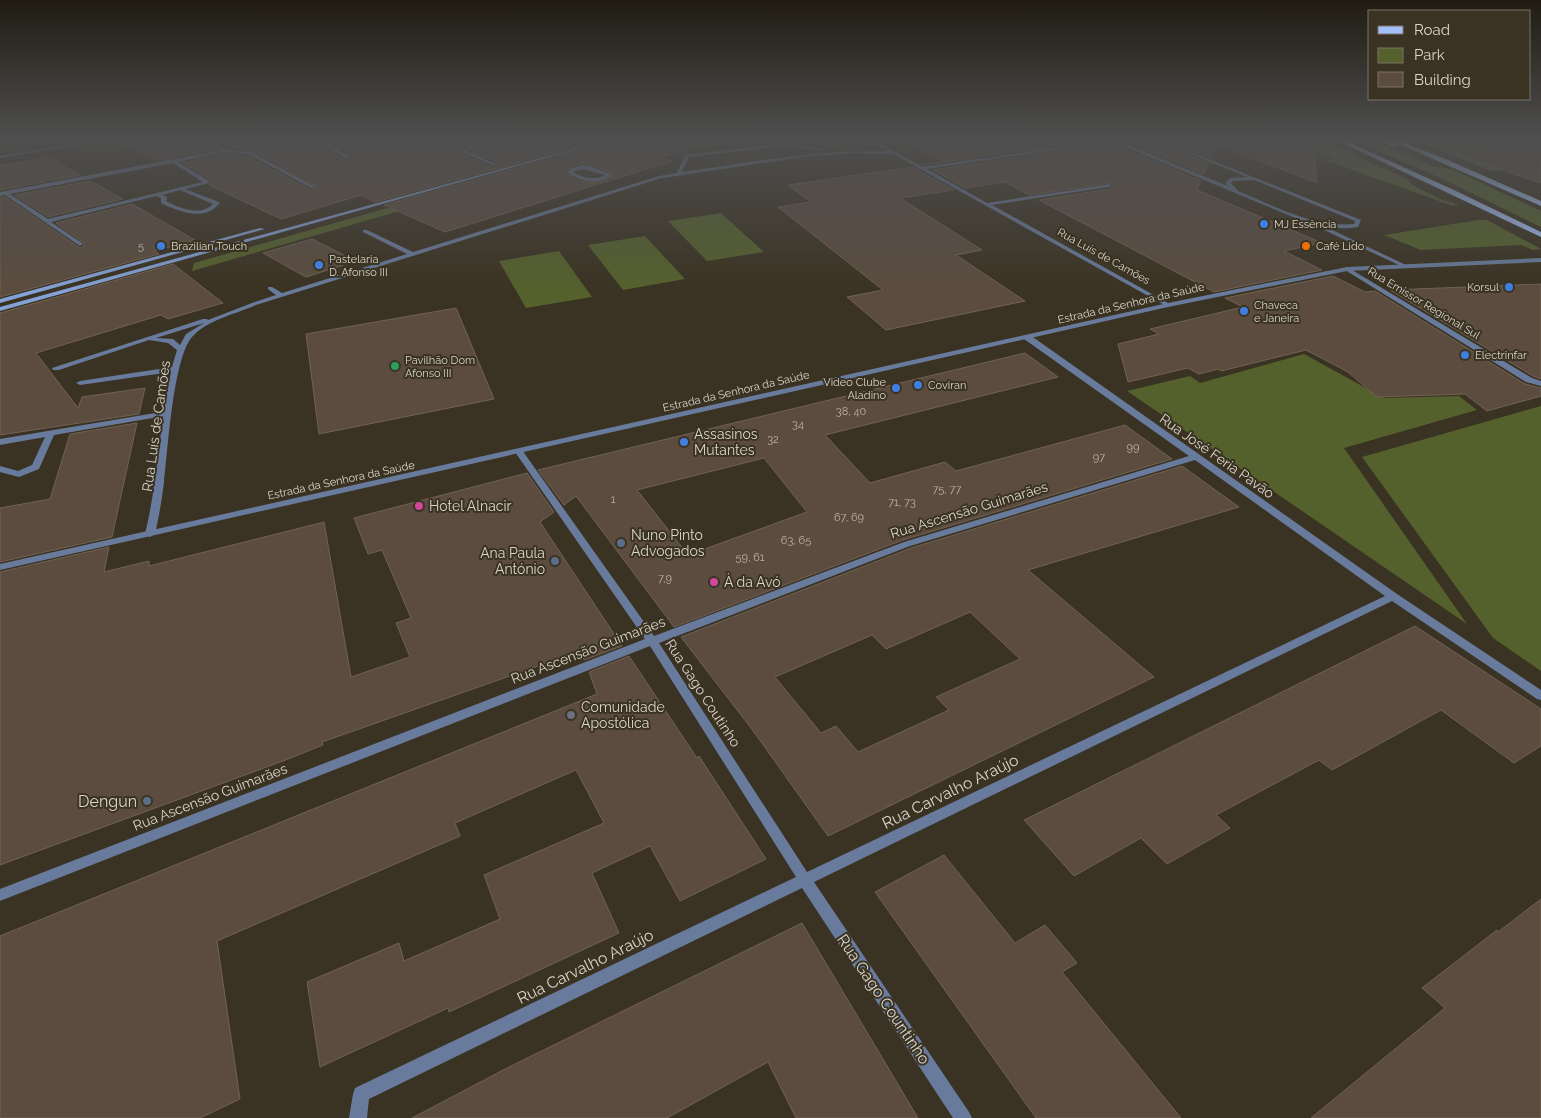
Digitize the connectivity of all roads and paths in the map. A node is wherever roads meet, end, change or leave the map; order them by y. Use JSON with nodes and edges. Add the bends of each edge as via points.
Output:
{"nodes":[{"id":1,"x":17,"y":190,"type":"edge"},
{"id":2,"x":171,"y":190,"type":"edge"},
{"id":3,"x":182,"y":190,"type":"edge"},
{"id":4,"x":403,"y":190,"type":"edge"},
{"id":5,"x":429,"y":190,"type":"edge"},
{"id":6,"x":616,"y":190,"type":"edge"},
{"id":7,"x":963,"y":190,"type":"edge"},
{"id":8,"x":1076,"y":190,"type":"edge"},
{"id":9,"x":1230,"y":190,"type":"edge"},
{"id":10,"x":1235,"y":190,"type":"edge"},
{"id":11,"x":1286,"y":190,"type":"edge"},
{"id":12,"x":1450,"y":190,"type":"edge"},
{"id":13,"x":1510,"y":190,"type":"edge"},
{"id":14,"x":3,"y":193,"type":"edge"},
{"id":15,"x":156,"y":194,"type":"junction"},
{"id":16,"x":1239,"y":194,"type":"junction"},
{"id":17,"x":988,"y":204,"type":"junction"},
{"id":18,"x":1541,"y":204,"type":"edge"},
{"id":19,"x":47,"y":221,"type":"junction"},
{"id":20,"x":1307,"y":221,"type":"junction"},
{"id":21,"x":365,"y":231,"type":"dead end"},
{"id":22,"x":1541,"y":235,"type":"edge"},
{"id":23,"x":80,"y":244,"type":"dead end"},
{"id":24,"x":412,"y":254,"type":"junction"},
{"id":25,"x":1541,"y":260,"type":"edge"},
{"id":26,"x":1403,"y":265,"type":"junction"},
{"id":27,"x":1347,"y":269,"type":"junction"},
{"id":28,"x":270,"y":288,"type":"dead end"},
{"id":29,"x":281,"y":296,"type":"junction"},
{"id":30,"x":0,"y":301,"type":"edge"},
{"id":31,"x":254,"y":304,"type":"junction"},
{"id":32,"x":1168,"y":305,"type":"junction"},
{"id":33,"x":0,"y":310,"type":"edge"},
{"id":34,"x":1027,"y":337,"type":"junction"},
{"id":35,"x":146,"y":339,"type":"junction"},
{"id":36,"x":181,"y":349,"type":"junction"},
{"id":37,"x":56,"y":368,"type":"dead end"},
{"id":38,"x":176,"y":369,"type":"junction"},
{"id":39,"x":80,"y":383,"type":"dead end"},
{"id":40,"x":1541,"y":384,"type":"edge"},
{"id":41,"x":167,"y":413,"type":"junction"},
{"id":42,"x":51,"y":433,"type":"junction"},
{"id":43,"x":0,"y":442,"type":"edge"},
{"id":44,"x":519,"y":452,"type":"junction"},
{"id":45,"x":1195,"y":457,"type":"junction"},
{"id":46,"x":0,"y":469,"type":"edge"},
{"id":47,"x":150,"y":534,"type":"junction"},
{"id":48,"x":0,"y":568,"type":"edge"},
{"id":49,"x":1393,"y":596,"type":"junction"},
{"id":50,"x":652,"y":641,"type":"junction"},
{"id":51,"x":1541,"y":696,"type":"edge"},
{"id":52,"x":805,"y":880,"type":"junction"},
{"id":53,"x":0,"y":895,"type":"edge"},
{"id":54,"x":358,"y":1118,"type":"edge"},
{"id":55,"x":963,"y":1118,"type":"edge"}],
"edges":[{"from":1,"to":14,"type":"street"},
{"from":2,"to":15,"type":"street"},
{"from":3,"to":15,"type":"street","via":[[217,203],[194,213],[186,212],[163,202],[164,197]]},
{"from":4,"to":30,"type":"main road"},
{"from":5,"to":33,"type":"main road"},
{"from":6,"to":24,"type":"street","name":"Rua Luís de Camões"},
{"from":7,"to":17,"type":"street","name":"Rua Luís de Camões"},
{"from":8,"to":17,"type":"street"},
{"from":9,"to":16,"type":"street"},
{"from":10,"to":16,"type":"street"},
{"from":11,"to":20,"type":"street","via":[[1358,220],[1356,226],[1342,228]]},
{"from":12,"to":22,"type":"main road"},
{"from":13,"to":18,"type":"main road"},
{"from":14,"to":19,"type":"street"},
{"from":15,"to":19,"type":"street"},
{"from":16,"to":20,"type":"street"},
{"from":17,"to":32,"type":"street","name":"Rua Luís de Camões"},
{"from":19,"to":23,"type":"street"},
{"from":20,"to":26,"type":"street"},
{"from":21,"to":24,"type":"street"},
{"from":24,"to":29,"type":"street","name":"Rua Luís de Camões"},
{"from":25,"to":26,"type":"street","name":"Estrada da Senhora da Saúde"},
{"from":26,"to":27,"type":"street","name":"Estrada da Senhora da Saúde"},
{"from":27,"to":32,"type":"street","name":"Estrada da Senhora da Saúde"},
{"from":27,"to":40,"type":"street","name":"Rua Emissor Regional Sul","via":[[1529,380]]},
{"from":28,"to":29,"type":"street"},
{"from":29,"to":31,"type":"street","name":"Rua Luís de Camões"},
{"from":31,"to":35,"type":"street","name":"Rua Luís de Camões"},
{"from":31,"to":36,"type":"street","name":"Rua Luís de Camões","via":[[208,323],[187,337]]},
{"from":32,"to":34,"type":"street","name":"Estrada da Senhora da Saúde"},
{"from":34,"to":44,"type":"street","name":"Estrada da Senhora da Saúde"},
{"from":34,"to":45,"type":"street","name":"Rua José Feria Pavão"},
{"from":35,"to":36,"type":"street","via":[[170,341]]},
{"from":35,"to":37,"type":"street","name":"Rua Luís de Camões"},
{"from":36,"to":38,"type":"street","name":"Rua Luís de Camões"},
{"from":38,"to":39,"type":"street"},
{"from":38,"to":41,"type":"street","name":"Rua Luís de Camões"},
{"from":41,"to":42,"type":"street"},
{"from":41,"to":47,"type":"street","name":"Rua Luís de Camões","via":[[158,498]]},
{"from":42,"to":43,"type":"street"},
{"from":42,"to":46,"type":"street","via":[[36,467],[19,474]]},
{"from":44,"to":47,"type":"street","name":"Estrada da Senhora da Saúde"},
{"from":44,"to":50,"type":"street","name":"Rua Gago Coutinho"},
{"from":45,"to":49,"type":"street","name":"Rua José Feria Pavão"},
{"from":45,"to":50,"type":"street","name":"Rua Ascensão Guimarães","via":[[907,544]]},
{"from":47,"to":48,"type":"street","name":"Estrada da Senhora da Saúde"},
{"from":49,"to":51,"type":"street"},
{"from":49,"to":52,"type":"street","name":"Rua Carvalho Araújo"},
{"from":50,"to":52,"type":"street","name":"Rua Gago Coutinho"},
{"from":50,"to":53,"type":"street","name":"Rua Ascensão Guimarães"},
{"from":52,"to":54,"type":"street","name":"Rua Carvalho Araújo","via":[[361,1094]]},
{"from":52,"to":55,"type":"street","name":"Rua Gago Countinho"}]}
